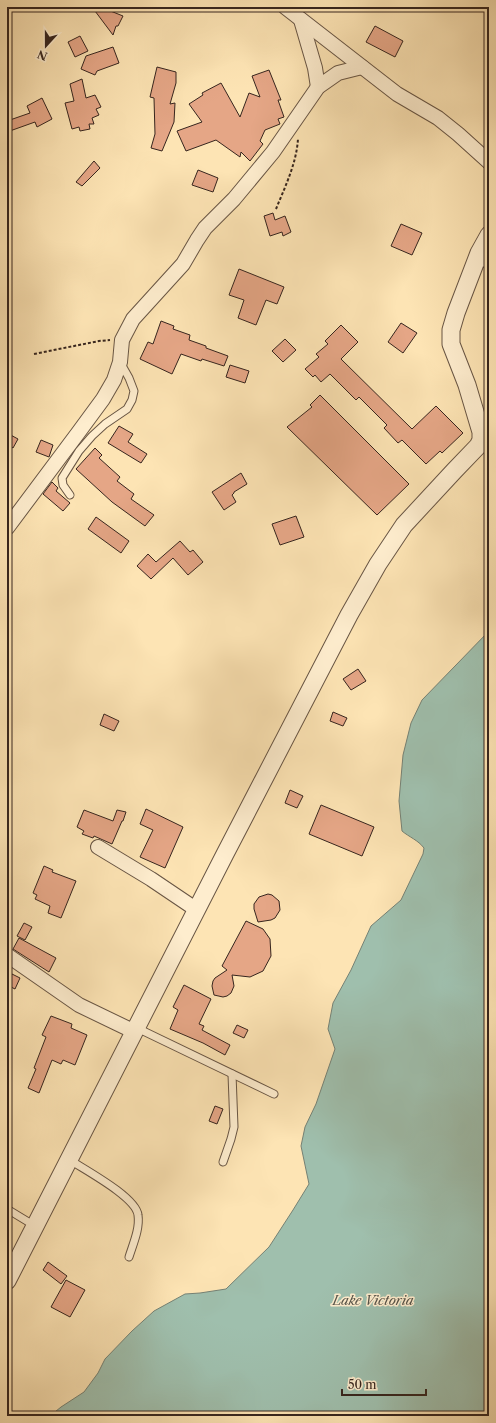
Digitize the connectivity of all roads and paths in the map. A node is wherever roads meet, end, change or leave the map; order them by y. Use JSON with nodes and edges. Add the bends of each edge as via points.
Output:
{"nodes":[{"id":1,"x":285,"y":7,"type":"edge"},
{"id":2,"x":301,"y":20,"type":"junction"},
{"id":3,"x":362,"y":67,"type":"junction"},
{"id":4,"x":318,"y":87,"type":"junction"},
{"id":5,"x":298,"y":114,"type":"junction"},
{"id":6,"x":489,"y":162,"type":"edge"},
{"id":7,"x":276,"y":209,"type":"dead end"},
{"id":8,"x":489,"y":234,"type":"edge"},
{"id":9,"x":484,"y":258,"type":"edge"},
{"id":10,"x":122,"y":342,"type":"junction"},
{"id":11,"x":34,"y":354,"type":"dead end"},
{"id":12,"x":120,"y":362,"type":"junction"},
{"id":13,"x":482,"y":419,"type":"edge"},
{"id":14,"x":70,"y":495,"type":"dead end"},
{"id":15,"x":7,"y":528,"type":"edge"},
{"id":16,"x":98,"y":847,"type":"dead end"},
{"id":17,"x":197,"y":910,"type":"junction"},
{"id":18,"x":7,"y":955,"type":"edge"},
{"id":19,"x":136,"y":1030,"type":"junction"},
{"id":20,"x":232,"y":1074,"type":"junction"},
{"id":21,"x":274,"y":1094,"type":"dead end"},
{"id":22,"x":70,"y":1160,"type":"junction"},
{"id":23,"x":223,"y":1162,"type":"dead end"},
{"id":24,"x":7,"y":1210,"type":"edge"},
{"id":25,"x":35,"y":1226,"type":"junction"},
{"id":26,"x":129,"y":1257,"type":"dead end"},
{"id":27,"x":7,"y":1281,"type":"edge"}],
"edges":[{"from":1,"to":2,"type":"street"},
{"from":2,"to":3,"type":"street"},
{"from":2,"to":4,"type":"street","via":[[314,62]]},
{"from":3,"to":4,"type":"street","via":[[338,73]]},
{"from":3,"to":6,"type":"street","via":[[398,94],[438,118]]},
{"from":4,"to":5,"type":"street"},
{"from":5,"to":7,"type":"path","via":[[297,150]]},
{"from":5,"to":10,"type":"street","via":[[258,172],[205,228],[183,264],[133,318]]},
{"from":8,"to":9,"type":"street"},
{"from":9,"to":13,"type":"street","via":[[456,313],[451,330],[451,344]]},
{"from":10,"to":11,"type":"path","via":[[99,341]]},
{"from":10,"to":12,"type":"street"},
{"from":12,"to":14,"type":"lane","via":[[134,390],[132,400],[127,409],[105,424],[76,456],[62,478],[63,485]]},
{"from":12,"to":15,"type":"street","via":[[114,380],[103,399]]},
{"from":13,"to":17,"type":"street","via":[[481,440],[478,446],[404,525],[378,564],[349,615]]},
{"from":16,"to":17,"type":"street"},
{"from":17,"to":19,"type":"street"},
{"from":18,"to":19,"type":"street","via":[[79,1005]]},
{"from":19,"to":20,"type":"lane"},
{"from":19,"to":22,"type":"street"},
{"from":20,"to":21,"type":"lane"},
{"from":20,"to":23,"type":"lane","via":[[234,1128]]},
{"from":22,"to":25,"type":"street"},
{"from":22,"to":26,"type":"lane","via":[[118,1191],[136,1208],[138,1224]]},
{"from":24,"to":25,"type":"lane"},
{"from":25,"to":27,"type":"street"}]}
